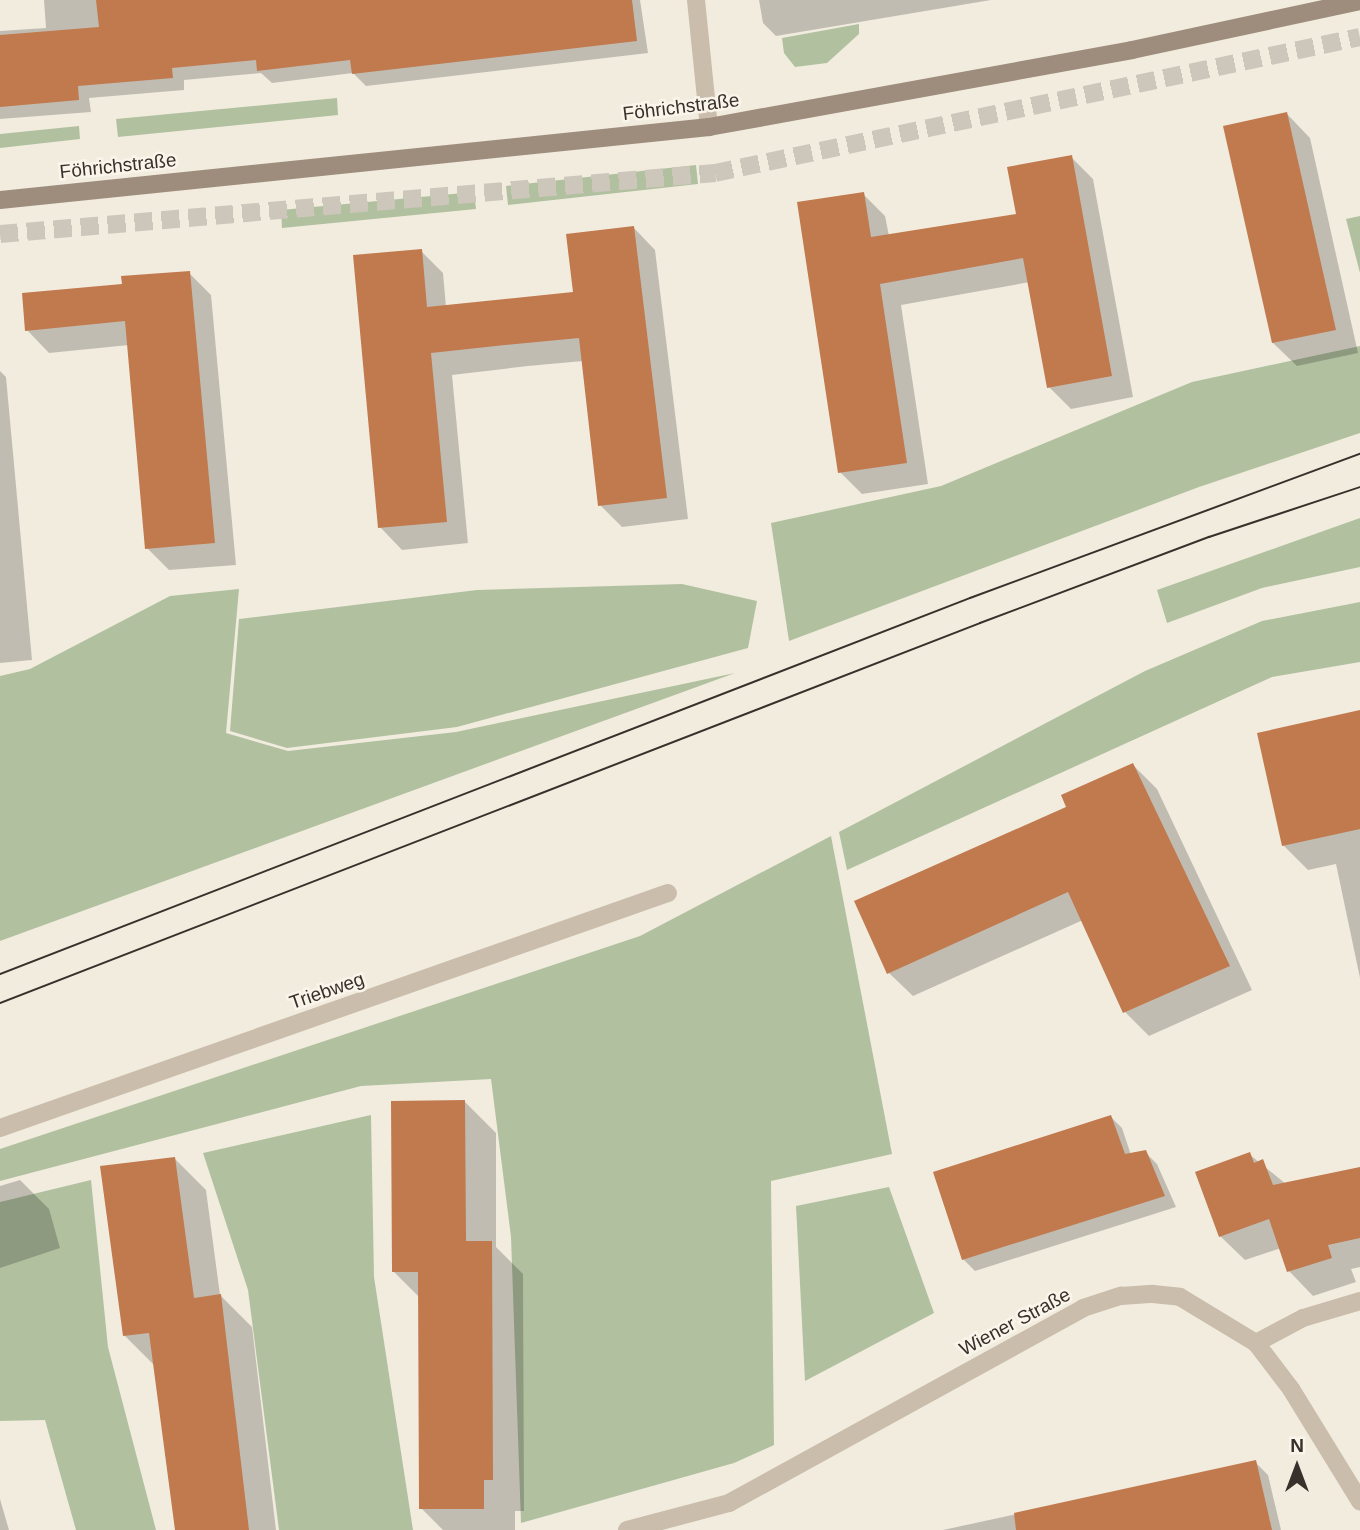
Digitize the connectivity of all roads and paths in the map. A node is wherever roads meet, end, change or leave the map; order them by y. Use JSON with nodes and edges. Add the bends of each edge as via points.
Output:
{"nodes":[{"id":1,"x":696,"y":0,"type":"edge"},
{"id":2,"x":1360,"y":1,"type":"edge"},
{"id":3,"x":709,"y":127,"type":"junction"},
{"id":4,"x":0,"y":200,"type":"edge"},
{"id":5,"x":668,"y":893,"type":"dead end"},
{"id":6,"x":0,"y":1128,"type":"edge"},
{"id":7,"x":1360,"y":1301,"type":"edge"},
{"id":8,"x":1256,"y":1343,"type":"junction"},
{"id":9,"x":1360,"y":1501,"type":"edge"},
{"id":10,"x":627,"y":1530,"type":"edge"}],
"edges":[{"from":1,"to":3,"type":"street"},
{"from":2,"to":3,"type":"main road","name":"Föhrichstraße","via":[[1132,50]]},
{"from":3,"to":4,"type":"main road","name":"Föhrichstraße"},
{"from":5,"to":6,"type":"street","name":"Triebweg"},
{"from":7,"to":8,"type":"street","via":[[1303,1318]]},
{"from":8,"to":9,"type":"street","name":"Wiener Straße","via":[[1291,1389]]},
{"from":8,"to":10,"type":"street","name":"Wiener Straße","via":[[1180,1297],[1121,1296],[1083,1308],[729,1503]]}]}
